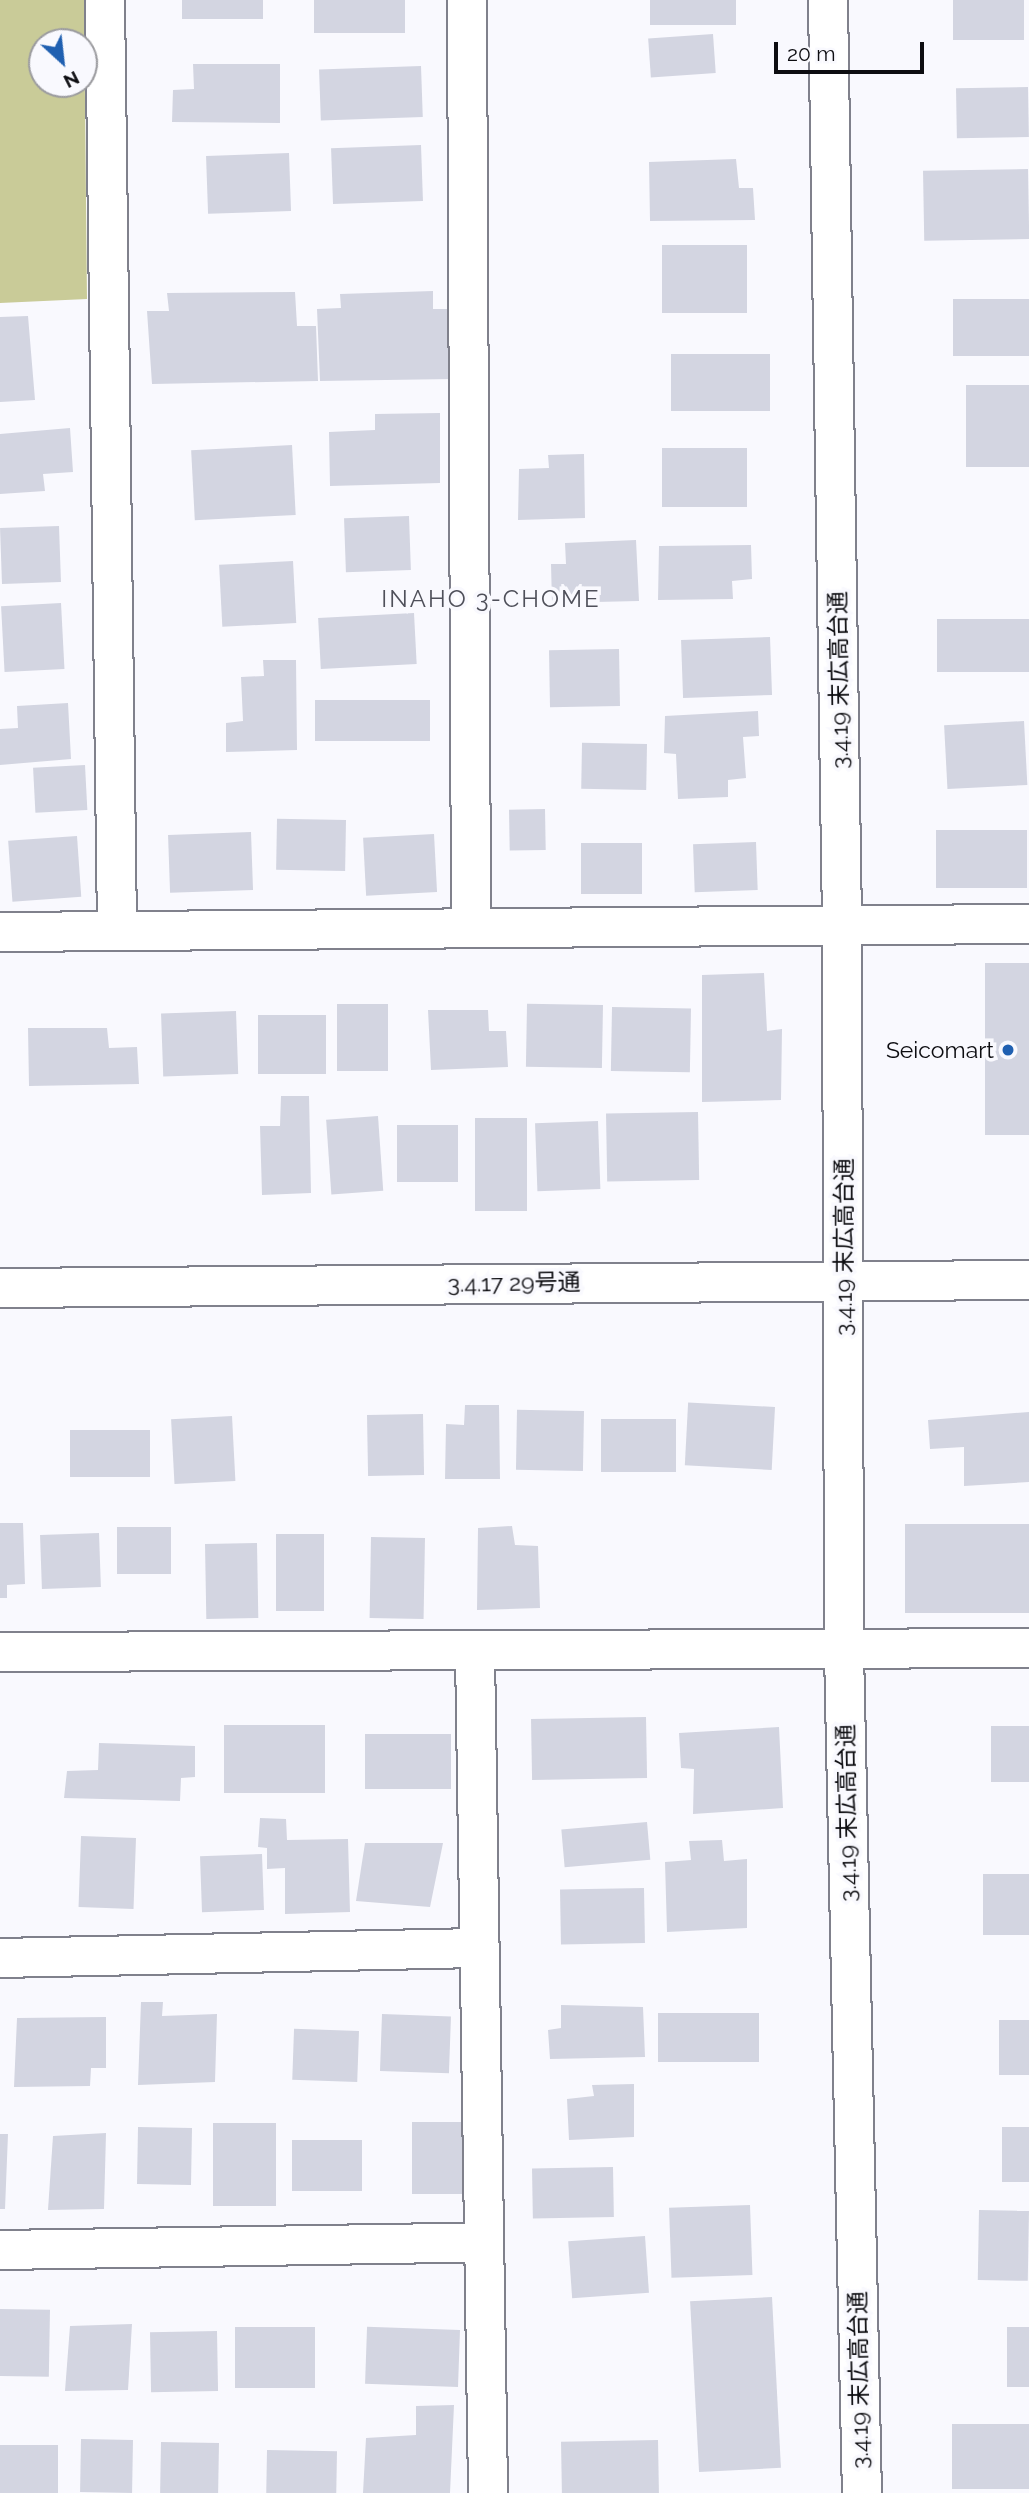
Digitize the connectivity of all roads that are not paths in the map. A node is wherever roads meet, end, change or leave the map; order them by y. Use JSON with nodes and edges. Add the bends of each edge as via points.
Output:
{"nodes":[{"id":1,"x":105,"y":0,"type":"edge"},
{"id":2,"x":467,"y":0,"type":"edge"},
{"id":3,"x":828,"y":0,"type":"edge"},
{"id":4,"x":1029,"y":924,"type":"edge"},
{"id":5,"x":842,"y":926,"type":"junction"},
{"id":6,"x":471,"y":928,"type":"junction"},
{"id":7,"x":117,"y":931,"type":"junction"},
{"id":8,"x":0,"y":932,"type":"edge"},
{"id":9,"x":844,"y":1280,"type":"junction"},
{"id":10,"x":1029,"y":1280,"type":"edge"},
{"id":11,"x":0,"y":1288,"type":"edge"},
{"id":12,"x":1029,"y":1648,"type":"edge"},
{"id":13,"x":844,"y":1651,"type":"junction"},
{"id":14,"x":0,"y":1652,"type":"edge"},
{"id":15,"x":475,"y":1652,"type":"junction"},
{"id":16,"x":479,"y":1948,"type":"junction"},
{"id":17,"x":0,"y":1958,"type":"edge"},
{"id":18,"x":484,"y":2242,"type":"junction"},
{"id":19,"x":0,"y":2250,"type":"edge"},
{"id":20,"x":488,"y":2493,"type":"edge"},
{"id":21,"x":862,"y":2493,"type":"edge"}],
"edges":[{"from":1,"to":7,"type":"street"},
{"from":2,"to":6,"type":"street"},
{"from":3,"to":5,"type":"street","name":"3.4.19 末広高台通"},
{"from":4,"to":5,"type":"street"},
{"from":5,"to":6,"type":"street"},
{"from":5,"to":9,"type":"street","name":"3.4.19 末広高台通"},
{"from":6,"to":7,"type":"street"},
{"from":7,"to":8,"type":"street"},
{"from":9,"to":10,"type":"street","name":"3.4.17 29号通"},
{"from":9,"to":11,"type":"street","name":"3.4.17 29号通"},
{"from":9,"to":13,"type":"street","name":"3.4.19 末広高台通"},
{"from":12,"to":13,"type":"street"},
{"from":13,"to":15,"type":"street"},
{"from":13,"to":21,"type":"street","name":"3.4.19 末広高台通"},
{"from":14,"to":15,"type":"street"},
{"from":15,"to":16,"type":"street"},
{"from":16,"to":17,"type":"street"},
{"from":16,"to":18,"type":"street"},
{"from":18,"to":19,"type":"street"},
{"from":18,"to":20,"type":"street"}]}
